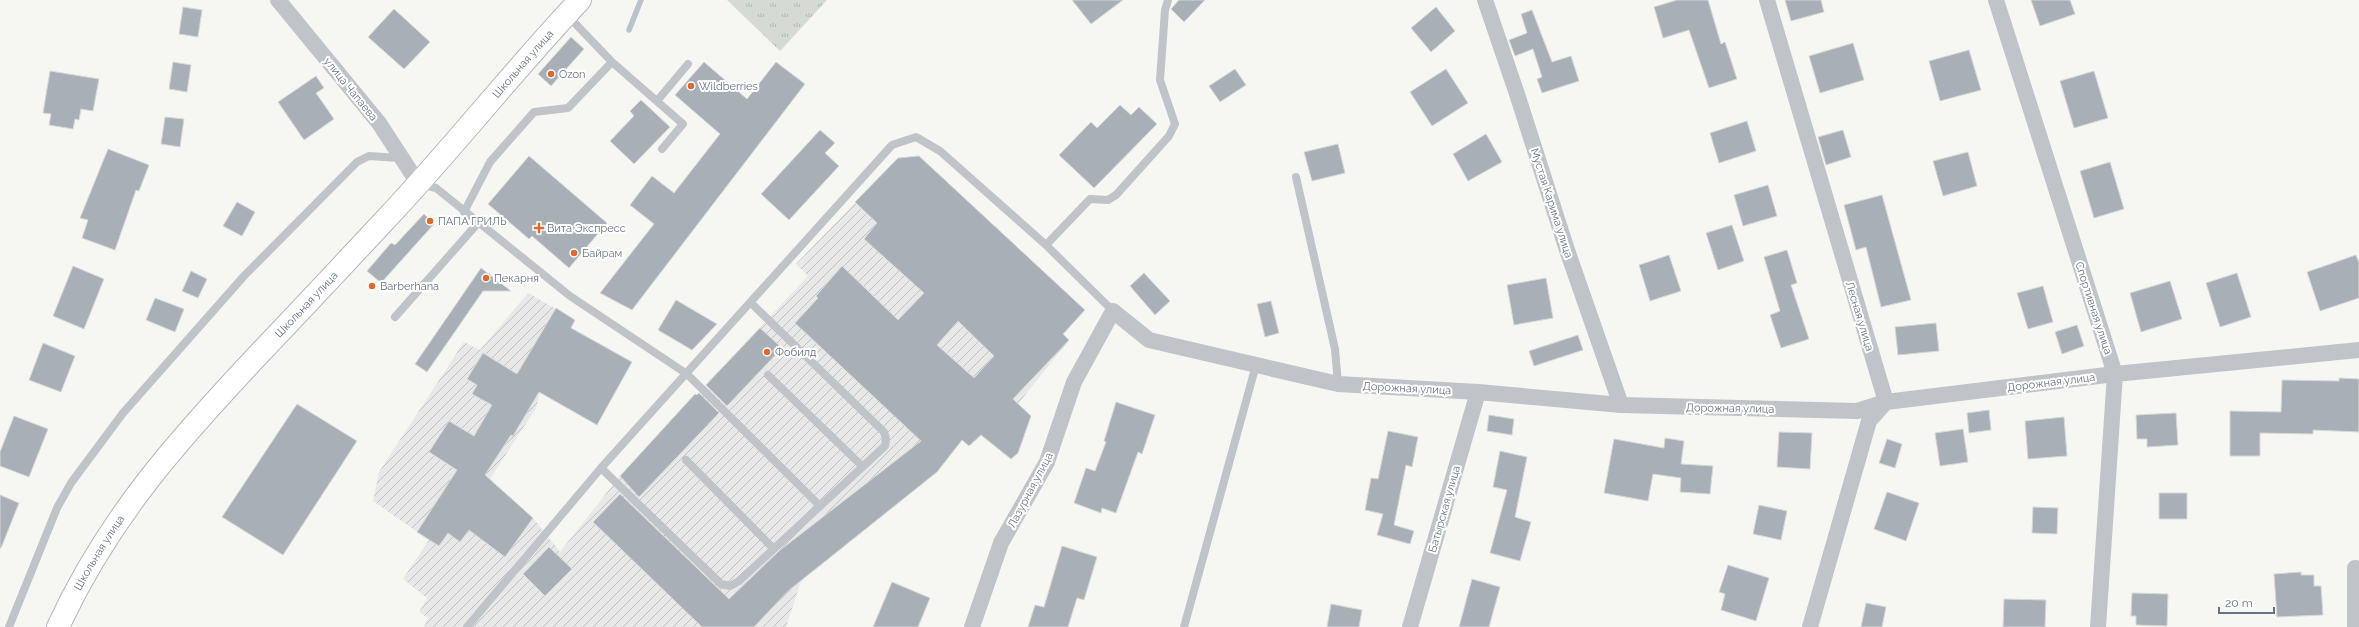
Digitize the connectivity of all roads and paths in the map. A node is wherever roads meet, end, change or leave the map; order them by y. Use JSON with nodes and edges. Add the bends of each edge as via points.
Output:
{"nodes":[{"id":1,"x":278,"y":0,"type":"edge"},
{"id":2,"x":1168,"y":0,"type":"edge"},
{"id":3,"x":1485,"y":0,"type":"edge"},
{"id":4,"x":1767,"y":0,"type":"edge"},
{"id":5,"x":1996,"y":0,"type":"edge"},
{"id":6,"x":573,"y":7,"type":"edge"},
{"id":7,"x":612,"y":62,"type":"junction"},
{"id":8,"x":688,"y":64,"type":"dead end"},
{"id":9,"x":657,"y":101,"type":"junction"},
{"id":10,"x":662,"y":149,"type":"dead end"},
{"id":11,"x":400,"y":158,"type":"junction"},
{"id":12,"x":1296,"y":177,"type":"dead end"},
{"id":13,"x":418,"y":183,"type":"junction"},
{"id":14,"x":464,"y":212,"type":"junction"},
{"id":15,"x":478,"y":223,"type":"junction"},
{"id":16,"x":1046,"y":245,"type":"junction"},
{"id":17,"x":751,"y":303,"type":"junction"},
{"id":18,"x":1113,"y":311,"type":"junction"},
{"id":19,"x":395,"y":318,"type":"dead end"},
{"id":20,"x":2359,"y":350,"type":"edge"},
{"id":21,"x":1256,"y":365,"type":"junction"},
{"id":22,"x":687,"y":374,"type":"junction"},
{"id":23,"x":2115,"y":374,"type":"junction"},
{"id":24,"x":768,"y":375,"type":"dead end"},
{"id":25,"x":1338,"y":384,"type":"junction"},
{"id":26,"x":1478,"y":392,"type":"junction"},
{"id":27,"x":1886,"y":402,"type":"junction"},
{"id":28,"x":1621,"y":405,"type":"junction"},
{"id":29,"x":686,"y":460,"type":"dead end"},
{"id":30,"x":862,"y":466,"type":"junction"},
{"id":31,"x":601,"y":468,"type":"junction"},
{"id":32,"x":820,"y":506,"type":"junction"},
{"id":33,"x":774,"y":548,"type":"junction"},
{"id":34,"x":2355,"y":568,"type":"dead end"},
{"id":35,"x":9,"y":627,"type":"edge"},
{"id":36,"x":58,"y":627,"type":"edge"},
{"id":37,"x":467,"y":627,"type":"edge"},
{"id":38,"x":972,"y":627,"type":"edge"},
{"id":39,"x":1184,"y":627,"type":"edge"},
{"id":40,"x":1410,"y":627,"type":"edge"},
{"id":41,"x":1810,"y":627,"type":"edge"},
{"id":42,"x":2098,"y":627,"type":"edge"},
{"id":43,"x":2355,"y":627,"type":"edge"}],
"edges":[{"from":1,"to":11,"type":"street","name":"улица Чапаева","via":[[378,123]]},
{"from":2,"to":16,"type":"lane","via":[[1160,80],[1175,124],[1169,136],[1116,195],[1108,200],[1090,199]]},
{"from":3,"to":28,"type":"street","name":"Мустая Карима улица"},
{"from":4,"to":27,"type":"street","name":"Лесная улица"},
{"from":5,"to":23,"type":"street","name":"Спортивная улица"},
{"from":6,"to":7,"type":"lane"},
{"from":6,"to":13,"type":"street","name":"Школьная улица"},
{"from":7,"to":9,"type":"lane"},
{"from":7,"to":14,"type":"lane","via":[[568,108],[534,112],[490,162]]},
{"from":8,"to":9,"type":"lane"},
{"from":9,"to":10,"type":"lane","via":[[683,124]]},
{"from":11,"to":13,"type":"street","name":"улица Чапаева"},
{"from":11,"to":35,"type":"lane","via":[[370,156],[357,162],[244,276],[123,414],[71,483],[57,508]]},
{"from":12,"to":25,"type":"lane","via":[[1336,349]]},
{"from":13,"to":14,"type":"lane","via":[[436,188]]},
{"from":13,"to":36,"type":"street","name":"Школьная улица","via":[[164,458],[106,537],[77,586]]},
{"from":14,"to":15,"type":"lane"},
{"from":15,"to":19,"type":"lane"},
{"from":15,"to":22,"type":"lane","via":[[570,296]]},
{"from":16,"to":17,"type":"lane","via":[[940,151],[916,137],[892,145]]},
{"from":16,"to":18,"type":"lane"},
{"from":17,"to":22,"type":"lane"},
{"from":17,"to":30,"type":"lane","via":[[884,432],[885,446]]},
{"from":18,"to":21,"type":"street","name":"Дорожная улица","via":[[1149,340]]},
{"from":18,"to":38,"type":"street","name":"Лазурная улица","via":[[1074,382],[1047,462],[1001,543]]},
{"from":20,"to":23,"type":"street","name":"Дорожная улица"},
{"from":21,"to":25,"type":"street","name":"Дорожная улица"},
{"from":21,"to":39,"type":"lane"},
{"from":22,"to":31,"type":"lane"},
{"from":22,"to":32,"type":"lane"},
{"from":23,"to":27,"type":"street","name":"Дорожная улица"},
{"from":23,"to":42,"type":"street","name":"Спортивная улица"},
{"from":24,"to":30,"type":"lane"},
{"from":25,"to":26,"type":"street","name":"Дорожная улица"},
{"from":26,"to":28,"type":"street","name":"Дорожная улица"},
{"from":26,"to":40,"type":"street","name":"Батырская улица"},
{"from":27,"to":28,"type":"street","name":"Дорожная улица","via":[[1857,411]]},
{"from":27,"to":41,"type":"street","via":[[1869,421]]},
{"from":29,"to":33,"type":"lane"},
{"from":30,"to":32,"type":"lane"},
{"from":31,"to":33,"type":"lane","via":[[721,584],[730,586],[739,581]]},
{"from":31,"to":37,"type":"lane"},
{"from":32,"to":33,"type":"lane"},
{"from":34,"to":43,"type":"street"}]}
